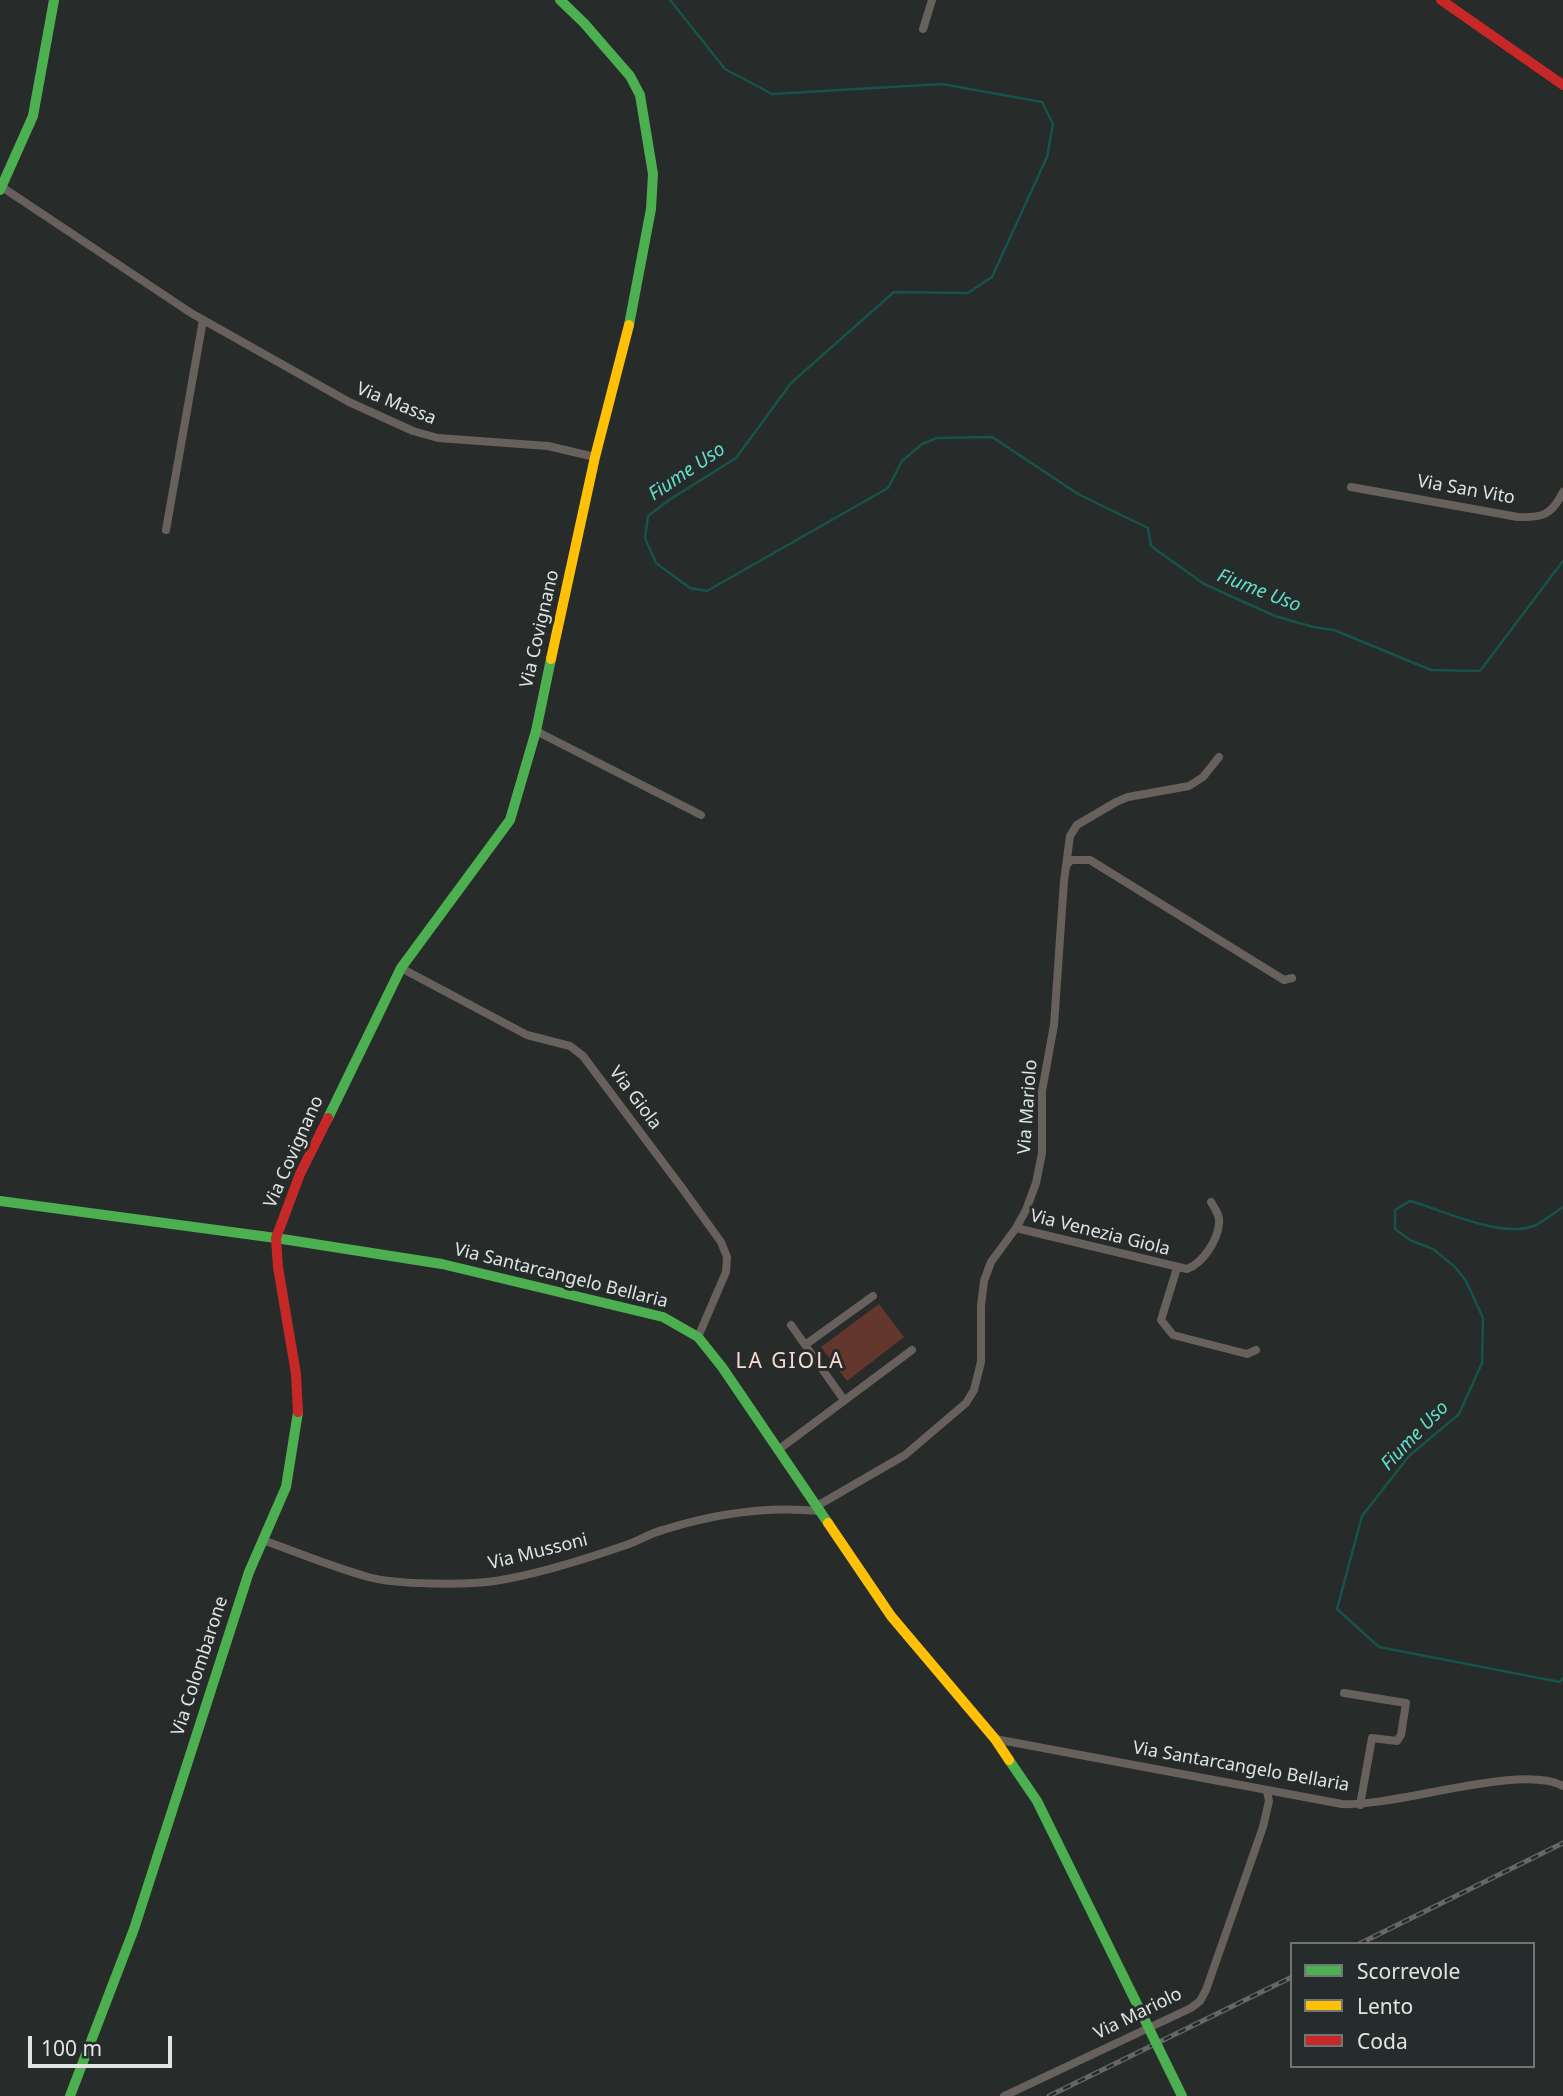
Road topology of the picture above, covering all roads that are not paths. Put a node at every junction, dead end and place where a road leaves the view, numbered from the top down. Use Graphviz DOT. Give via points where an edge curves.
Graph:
graph roads {
  1 [pos="54,0"];
  2 [pos="560,0"];
  3 [pos="932,0"];
  4 [pos="1441,0"];
  5 [pos="923,29"];
  6 [pos="1563,85"];
  7 [pos="1,189"];
  8 [pos="204,320"];
  9 [pos="595,457"];
  10 [pos="1351,487"];
  11 [pos="1563,492"];
  12 [pos="166,530"];
  13 [pos="536,732"];
  14 [pos="1219,757"];
  15 [pos="701,815"];
  16 [pos="1066,866"];
  17 [pos="401,968"];
  18 [pos="1292,978"];
  19 [pos="0,1200"];
  20 [pos="1211,1202"];
  21 [pos="1016,1228"];
  22 [pos="276,1238"];
  23 [pos="1177,1268"];
  24 [pos="873,1296"];
  25 [pos="791,1325"];
  26 [pos="698,1337"];
  27 [pos="805,1345"];
  28 [pos="912,1350"];
  29 [pos="1256,1350"];
  30 [pos="844,1400"];
  31 [pos="778,1450"];
  32 [pos="819,1509"];
  33 [pos="263,1540"];
  34 [pos="1344,1693"];
  35 [pos="995,1739"];
  36 [pos="1563,1786"];
  37 [pos="1267,1791"];
  38 [pos="1360,1805"];
  39 [pos="70,2096"];
  40 [pos="1004,2096"];
  41 [pos="1182,2096"];
  1 -- 7 [label="street" via="33,116"];
  2 -- 9 [label="street, Via Covignano" via="629,76 640,95 653,174 633,310"];
  3 -- 5 [label="street"];
  4 -- 6 [label="street"];
  7 -- 8 [label="street, Via Massa"];
  8 -- 9 [label="street, Via Massa" via="349,402 413,431 438,438 565,448"];
  8 -- 12 [label="street"];
  9 -- 13 [label="street, Via Covignano"];
  10 -- 11 [label="street, Via San Vito" via="1537,518 1557,506"];
  13 -- 15 [label="street"];
  13 -- 17 [label="street, Via Covignano" via="510,820"];
  14 -- 16 [label="street, Via Mariolo" via="1189,786 1128,797 1077,825 1066,850"];
  16 -- 18 [label="street" via="1071,860 1090,860 1284,979"];
  16 -- 21 [label="street, Via Mariolo" via="1054,1025 1042,1091 1042,1153"];
  17 -- 22 [label="street, Via Covignano" via="300,1174"];
  17 -- 26 [label="street, Via Giola" via="527,1035 570,1046 583,1056 727,1256 726,1272"];
  19 -- 22 [label="street, Via Santarcangelo Bellaria"];
  20 -- 23 [label="street, Via Venezia Giola" via="1219,1224 1207,1252 1196,1266"];
  21 -- 23 [label="street, Via Venezia Giola"];
  21 -- 32 [label="street, Via Mariolo" via="991,1262 984,1282 979,1376 966,1403 905,1455"];
  22 -- 26 [label="street, Via Santarcangelo Bellaria" via="442,1264 663,1317"];
  22 -- 33 [label="street, Via Colombarone" via="298,1411 286,1487"];
  23 -- 29 [label="street, Via Venezia Giola" via="1161,1320 1164,1326 1173,1335 1247,1354"];
  24 -- 27 [label="street"];
  25 -- 27 [label="street"];
  26 -- 31 [label="street, Via Santarcangelo Bellaria"];
  27 -- 30 [label="street"];
  28 -- 30 [label="street"];
  30 -- 31 [label="street"];
  31 -- 32 [label="street, Via Santarcangelo Bellaria"];
  32 -- 33 [label="street, Via Mussoni" via="705,1518 590,1557 491,1581 383,1581"];
  32 -- 35 [label="street, Via Santarcangelo Bellaria" via="891,1616"];
  33 -- 39 [label="street, Via Colombarone" via="134,1929"];
  34 -- 38 [label="street" via="1406,1703 1397,1741 1373,1738"];
  35 -- 37 [label="street, Via Santarcangelo Bellaria"];
  35 -- 41 [label="street, Via Santarcangelo Bellaria, bridge" via="1037,1801"];
  36 -- 38 [label="street, Via Santarcangelo Bellaria" via="1509,1780"];
  37 -- 38 [label="street, Via Santarcangelo Bellaria"];
  37 -- 40 [label="street, Via Mariolo" via="1264,1827 1200,2001"];
}
